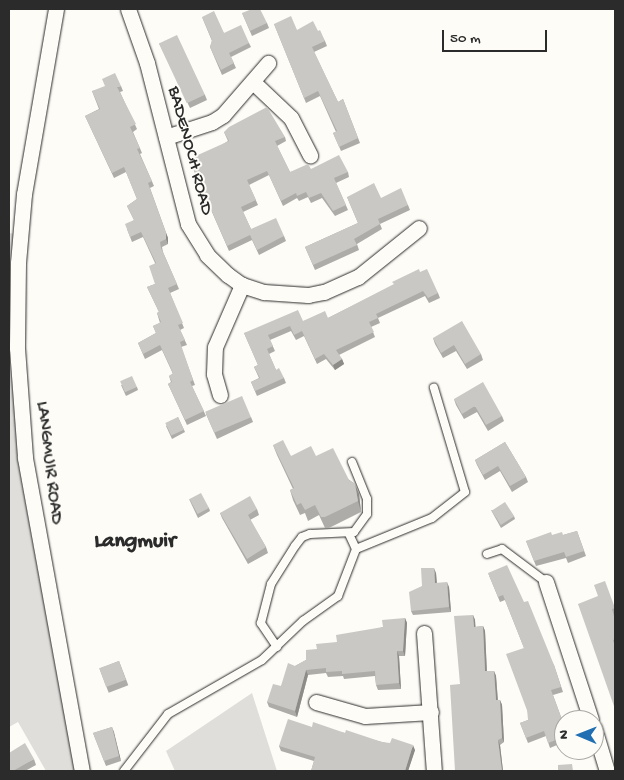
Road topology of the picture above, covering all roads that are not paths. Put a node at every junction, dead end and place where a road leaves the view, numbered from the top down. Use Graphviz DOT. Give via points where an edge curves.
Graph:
graph roads {
  1 [pos="56,9"];
  2 [pos="128,9"];
  3 [pos="268,63"];
  4 [pos="253,82"];
  5 [pos="166,137"];
  6 [pos="310,155"];
  7 [pos="419,228"];
  8 [pos="14,234"];
  9 [pos="242,285"];
  10 [pos="434,388"];
  11 [pos="220,395"];
  12 [pos="352,462"];
  13 [pos="350,534"];
  14 [pos="356,549"];
  15 [pos="488,554"];
  16 [pos="546,582"];
  17 [pos="424,633"];
  18 [pos="277,647"];
  19 [pos="316,702"];
  20 [pos="589,710"];
  21 [pos="431,712"];
  22 [pos="82,771"];
  23 [pos="124,771"];
  24 [pos="434,771"];
  1 -- 8 [label="street, LANGMUIR ROAD"];
  2 -- 5 [label="street, BADENOCH ROAD" via="147,63"];
  3 -- 4 [label="street"];
  4 -- 5 [label="street" via="234,105 212,122"];
  4 -- 6 [label="street" via="291,118"];
  5 -- 9 [label="street, BADENOCH ROAD" via="188,224 207,255"];
  7 -- 9 [label="street, BADENOCH ROAD" via="358,277 324,292 285,295"];
  8 -- 22 [label="street, LANGMUIR ROAD" via="17,348 25,458"];
  9 -- 11 [label="street" via="215,347 214,374"];
  10 -- 14 [label="lane" via="465,492 432,518"];
  12 -- 13 [label="lane" via="367,499 367,514 359,529"];
  13 -- 14 [label="lane"];
  13 -- 18 [label="lane" via="310,534 302,536 295,546 271,584 261,623"];
  14 -- 18 [label="lane" via="338,596 303,621"];
  15 -- 16 [label="lane" via="502,549"];
  16 -- 20 [label="street"];
  17 -- 21 [label="street"];
  18 -- 23 [label="lane" via="262,660 168,714"];
  19 -- 21 [label="street" via="365,716"];
  21 -- 24 [label="street"];
}
